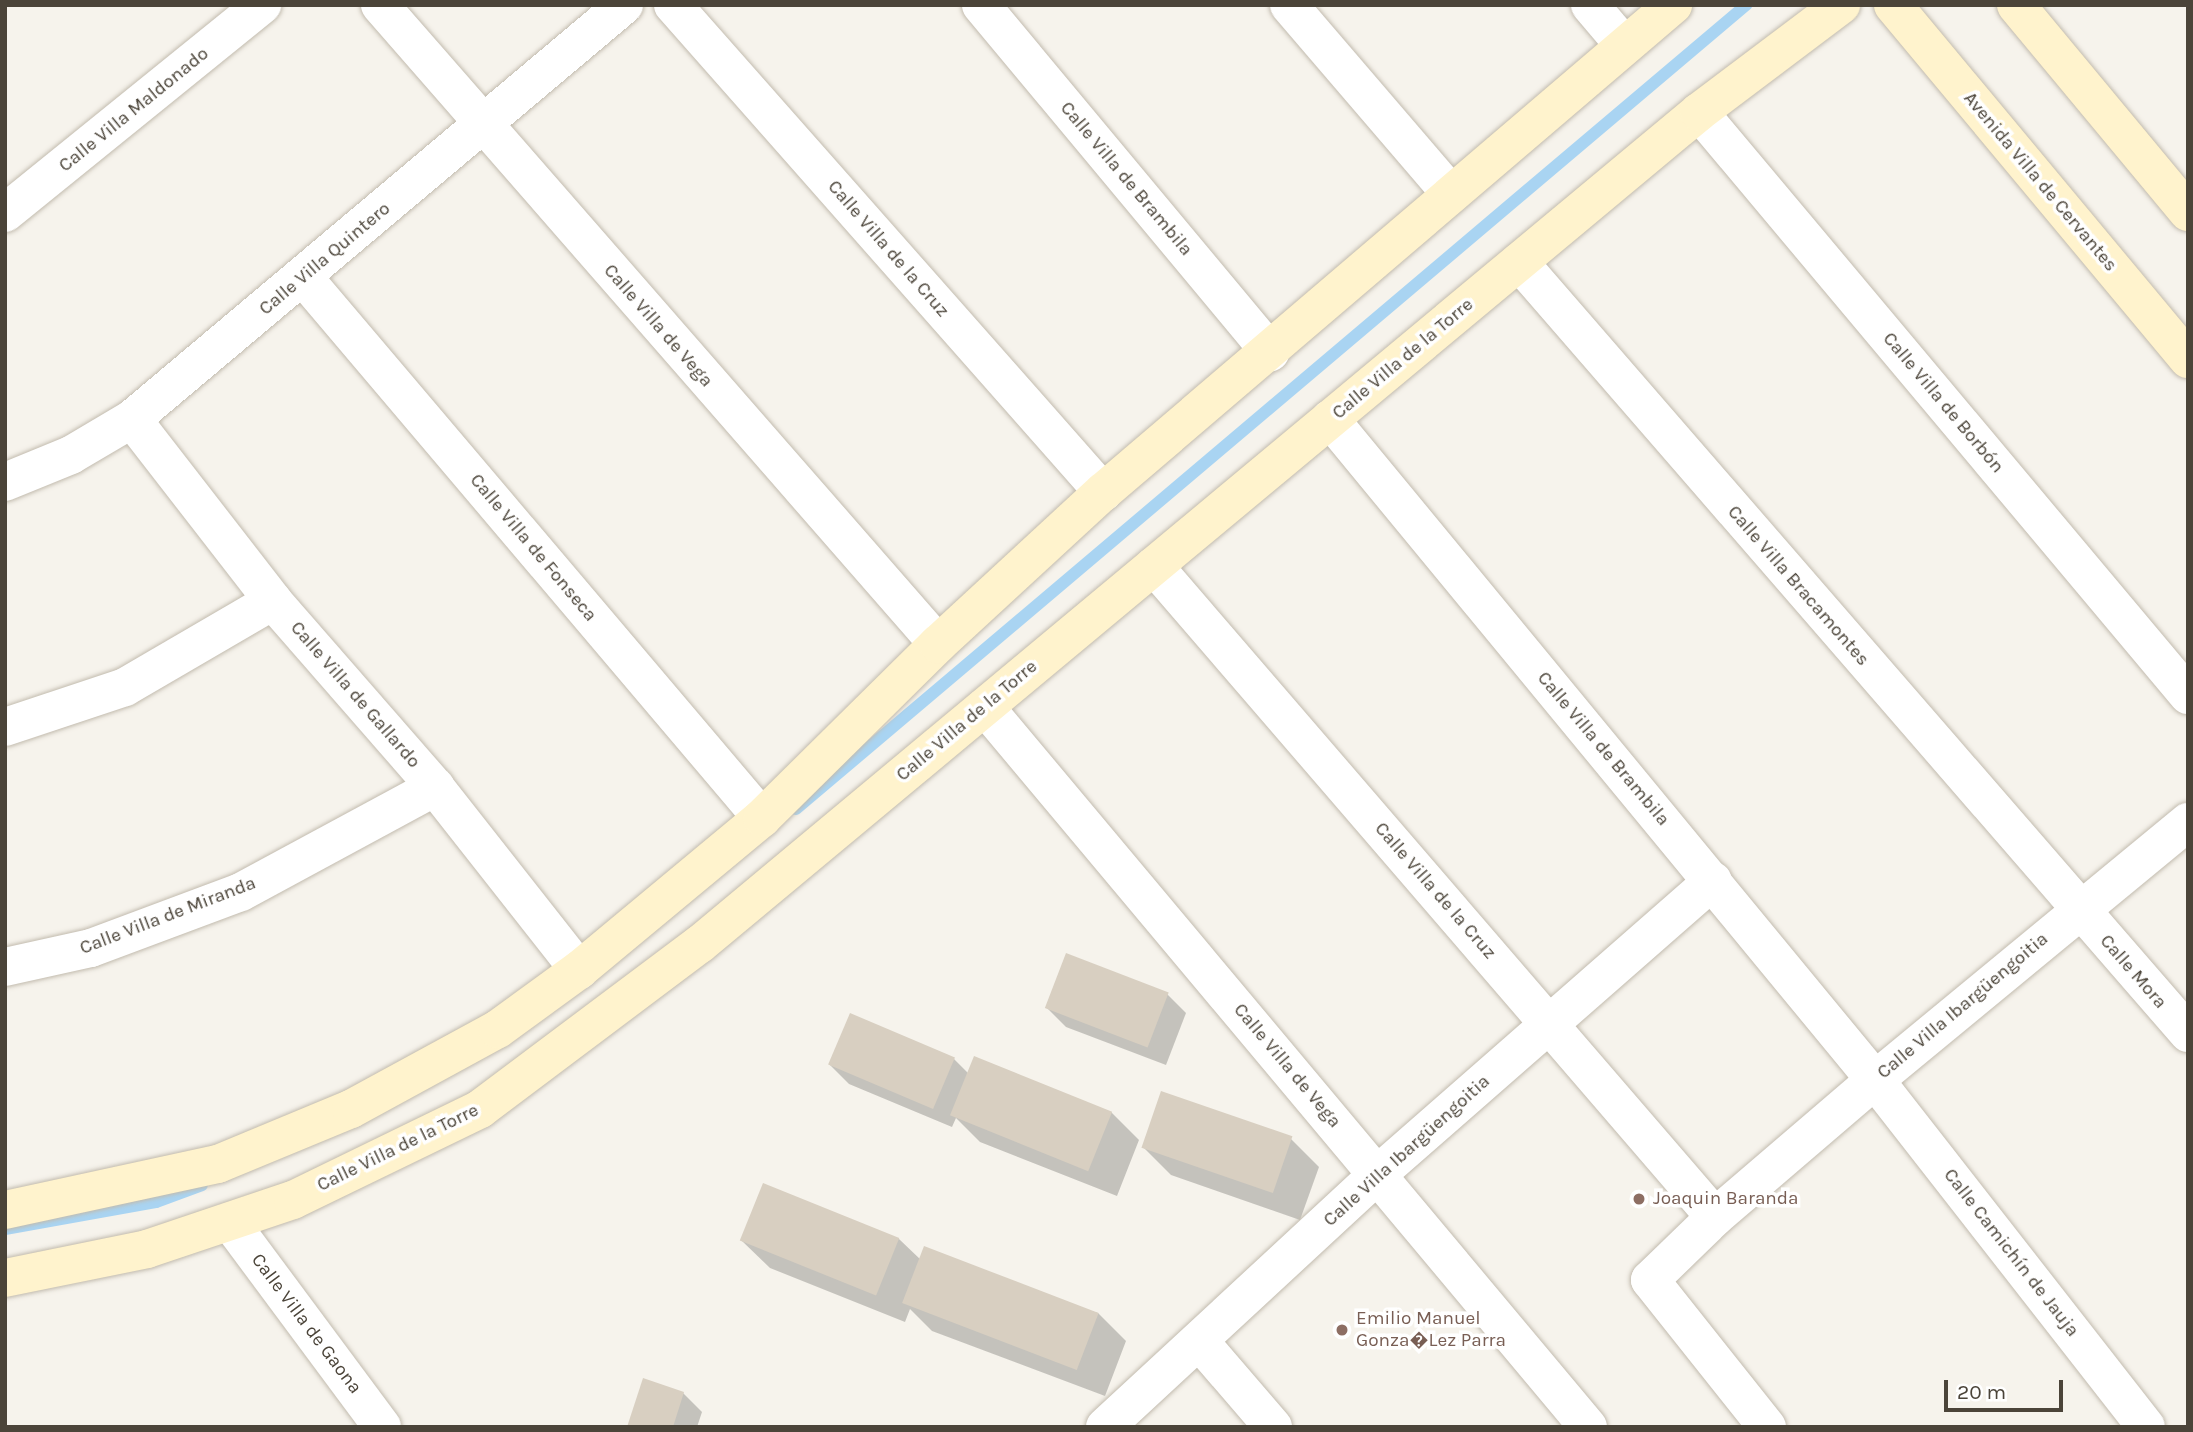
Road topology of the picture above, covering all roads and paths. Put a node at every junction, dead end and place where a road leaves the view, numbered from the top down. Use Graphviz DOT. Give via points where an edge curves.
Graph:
graph roads {
  1 [pos="262,5"];
  2 [pos="380,5"];
  3 [pos="624,5"];
  4 [pos="673,5"];
  5 [pos="981,5"];
  6 [pos="1289,5"];
  7 [pos="1590,5"];
  8 [pos="1673,5"];
  9 [pos="1841,5"];
  10 [pos="1893,5"];
  11 [pos="2016,5"];
  12 [pos="1624,45"];
  13 [pos="1699,112"];
  14 [pos="482,127"];
  15 [pos="1451,194"];
  16 [pos="2188,212"];
  17 [pos="5,213"];
  18 [pos="1519,262"];
  19 [pos="304,278"];
  20 [pos="1270,352"];
  21 [pos="2188,359"];
  22 [pos="132,419"];
  23 [pos="1330,419"];
  24 [pos="5,482"];
  25 [pos="1103,492"];
  26 [pos="1154,566"];
  27 [pos="273,601"];
  28 [pos="938,644"];
  29 [pos="2188,695"];
  30 [pos="985,707"];
  31 [pos="5,727"];
  32 [pos="435,787"];
  33 [pos="762,818"];
  34 [pos="2188,822"];
  35 [pos="1713,881"];
  36 [pos="2078,910"];
  37 [pos="5,967"];
  38 [pos="579,970"];
  39 [pos="1549,1024"];
  40 [pos="2188,1033"];
  41 [pos="1875,1080"];
  42 [pos="1378,1174"];
  43 [pos="5,1210"];
  44 [pos="1715,1217"];
  45 [pos="230,1222"];
  46 [pos="5,1278"];
  47 [pos="1200,1342"];
  48 [pos="383,1427"];
  49 [pos="1105,1427"];
  50 [pos="1273,1427"];
  51 [pos="1588,1427"];
  52 [pos="1767,1427"];
  53 [pos="2146,1427"];
  1 -- 17 [label="street, Calle Villa Maldonado"];
  2 -- 14 [label="street, Calle Villa de Vega"];
  3 -- 14 [label="street, Calle Villa Quintero"];
  4 -- 25 [label="street, Calle Villa de la Cruz"];
  5 -- 20 [label="street, Calle Villa de Brambila"];
  6 -- 15 [label="street"];
  7 -- 12 [label="street"];
  8 -- 12 [label="street"];
  9 -- 13 [label="street, Calle Villa de la Torre"];
  10 -- 21 [label="street, Avenida Villa de Cervantes"];
  11 -- 16 [label="street"];
  12 -- 15 [label="street"];
  13 -- 18 [label="street, Calle Villa de la Torre"];
  13 -- 29 [label="street, Calle Villa de Borbón"];
  14 -- 19 [label="street, Calle Villa Quintero"];
  14 -- 28 [label="street, Calle Villa de Vega"];
  15 -- 20 [label="street"];
  18 -- 23 [label="street, Calle Villa de la Torre"];
  18 -- 36 [label="street, Calle Villa Bracamontes"];
  19 -- 22 [label="street, Calle Villa Quintero"];
  19 -- 33 [label="street, Calle Villa de Fonseca"];
  20 -- 25 [label="street"];
  22 -- 24 [label="street, Calle Villa Quintero" via="71,455"];
  22 -- 27 [label="street, Calle Villa de Gallardo"];
  23 -- 26 [label="street, Calle Villa de la Torre"];
  23 -- 35 [label="street, Calle Villa de Brambila"];
  25 -- 28 [label="street"];
  26 -- 30 [label="street, Calle Villa de la Torre"];
  26 -- 39 [label="street, Calle Villa de la Cruz"];
  27 -- 31 [label="street" via="125,687"];
  27 -- 32 [label="street, Calle Villa de Gallardo"];
  28 -- 33 [label="street"];
  30 -- 42 [label="street, Calle Villa de Vega"];
  30 -- 45 [label="street, Calle Villa de la Torre" via="700,944 480,1109 293,1200"];
  32 -- 37 [label="street, Calle Villa de Miranda" via="241,892 91,948"];
  32 -- 38 [label="street, Calle Villa de Gallardo"];
  33 -- 38 [label="street"];
  34 -- 36 [label="street, Calle Villa Ibargüengoitia"];
  35 -- 39 [label="street, Calle Villa Ibargüengoitia"];
  35 -- 41 [label="street, Calle Villa de Brambila"];
  36 -- 40 [label="street, Calle Mora"];
  36 -- 41 [label="street, Calle Villa Ibargüengoitia"];
  38 -- 43 [label="street" via="498,1029 352,1109 218,1164"];
  39 -- 42 [label="street, Calle Villa Ibargüengoitia"];
  39 -- 44 [label="street, Calle Villa de la Cruz"];
  41 -- 44 [label="street, Calle Villa Ibargüengoitia"];
  41 -- 53 [label="street, Calle Camichín de Jauja"];
  42 -- 47 [label="street, Calle Villa Ibargüengoitia"];
  42 -- 51 [label="street, Calle Villa de Vega"];
  44 -- 52 [label="street, Calle Villa Ibargüengoitia" via="1650,1280"];
  45 -- 46 [label="street, Calle Villa de la Torre" via="147,1250"];
  45 -- 48 [label="street, Calle Villa de Gaona"];
  47 -- 49 [label="street, Calle Villa Ibargüengoitia"];
  47 -- 50 [label="street"];
}
